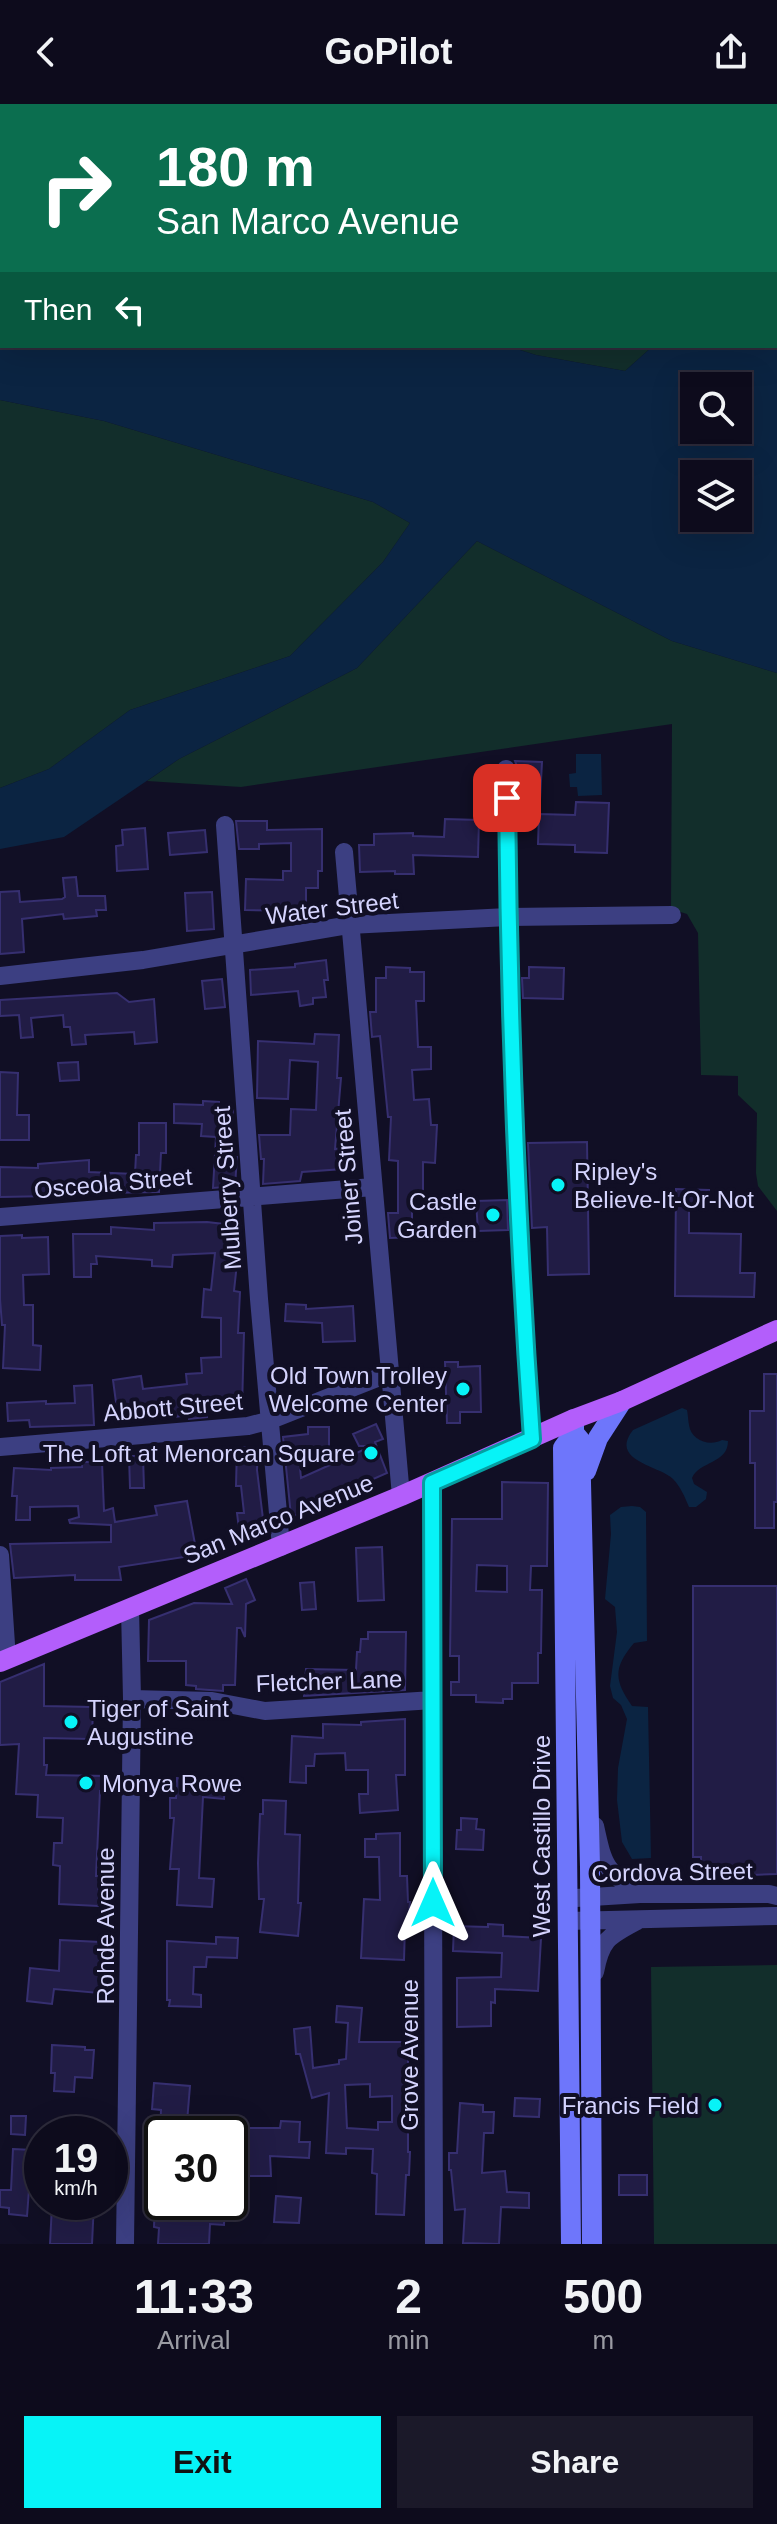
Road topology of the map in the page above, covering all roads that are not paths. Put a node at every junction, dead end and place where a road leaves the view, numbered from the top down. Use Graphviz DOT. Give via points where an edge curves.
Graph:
graph roads {
  1 [pos="506,769"];
  2 [pos="225,825"];
  3 [pos="344,852"];
  4 [pos="672,915"];
  5 [pos="508,917"];
  6 [pos="349,925"];
  7 [pos="232,945"];
  8 [pos="0,976"];
  9 [pos="373,1187"];
  10 [pos="252,1195"];
  11 [pos="0,1217"];
  12 [pos="777,1330"];
  13 [pos="390,1373"];
  14 [pos="622,1401"];
  15 [pos="271,1420"];
  16 [pos="574,1426"];
  17 [pos="532,1439"];
  18 [pos="0,1447"];
  19 [pos="432,1483"];
  20 [pos="580,1490"];
  21 [pos="401,1496"];
  22 [pos="281,1547"];
  23 [pos="0,1555"];
  24 [pos="130,1608"];
  25 [pos="3,1660"];
  26 [pos="132,1699"];
  27 [pos="433,1700"];
  28 [pos="588,1791"];
  29 [pos="640,1894"];
  30 [pos="777,1896"];
  31 [pos="590,1898"];
  32 [pos="567,1899"];
  33 [pos="777,1916"];
  34 [pos="643,1918"];
  35 [pos="589,1920"];
  36 [pos="567,1921"];
  37 [pos="589,2006"];
  38 [pos="125,2244"];
  39 [pos="434,2244"];
  40 [pos="571,2244"];
  41 [pos="592,2244"];
  1 -- 5 [label="street"];
  2 -- 7 [label="street, Mulberry Street"];
  3 -- 6 [label="street, Joiner Street"];
  4 -- 5 [label="street, Water Street"];
  5 -- 6 [label="street, Water Street"];
  5 -- 17 [label="street"];
  6 -- 7 [label="street, Water Street"];
  6 -- 9 [label="street, Joiner Street"];
  7 -- 8 [label="street, Water Street"];
  7 -- 10 [label="street, Mulberry Street"];
  9 -- 10 [label="street, Osceola Street"];
  9 -- 13 [label="street, Joiner Street"];
  10 -- 11 [label="street, Osceola Street"];
  10 -- 15 [label="street, Mulberry Street"];
  12 -- 14 [label="main road, San Marco Avenue"];
  13 -- 15 [label="street, Abbott Street"];
  13 -- 21 [label="street, Joiner Street"];
  14 -- 16 [label="main road, San Marco Avenue"];
  14 -- 20 [label="main road" via="596,1442"];
  15 -- 18 [label="street, Abbott Street"];
  15 -- 22 [label="street, Mulberry Street"];
  16 -- 17 [label="main road, San Marco Avenue"];
  16 -- 20 [label="main road, West Castillo Drive" via="580,1440"];
  16 -- 32 [label="main road, West Castillo Drive" via="563,1448"];
  17 -- 19 [label="main road, San Marco Avenue"];
  19 -- 21 [label="main road, San Marco Avenue"];
  19 -- 27 [label="street, Grove Avenue"];
  20 -- 28 [label="main road, West Castillo Drive"];
  21 -- 22 [label="main road, San Marco Avenue"];
  22 -- 24 [label="main road, San Marco Avenue"];
  23 -- 25 [label="street"];
  24 -- 25 [label="main road, San Marco Avenue"];
  24 -- 26 [label="street, Rohde Avenue"];
  26 -- 27 [label="street, Fletcher Lane" via="212,1701 265,1711"];
  26 -- 38 [label="street, Rohde Avenue"];
  27 -- 39 [label="street, Grove Avenue"];
  28 -- 29 [label="street" via="602,1858"];
  28 -- 31 [label="main road, West Castillo Drive"];
  29 -- 30 [label="street, Cordova Street"];
  29 -- 31 [label="street, Cordova Street"];
  31 -- 32 [label="street, Cordova Street"];
  31 -- 35 [label="main road, West Castillo Drive"];
  32 -- 36 [label="main road, West Castillo Drive"];
  33 -- 34 [label="street, Cordova Street"];
  34 -- 35 [label="street, Cordova Street"];
  34 -- 37 [label="street" via="608,1938 599,1952"];
  35 -- 36 [label="street, Cordova Street"];
  35 -- 37 [label="main road, West Castillo Drive"];
  36 -- 40 [label="main road, West Castillo Drive"];
  37 -- 41 [label="main road, West Castillo Drive"];
}
